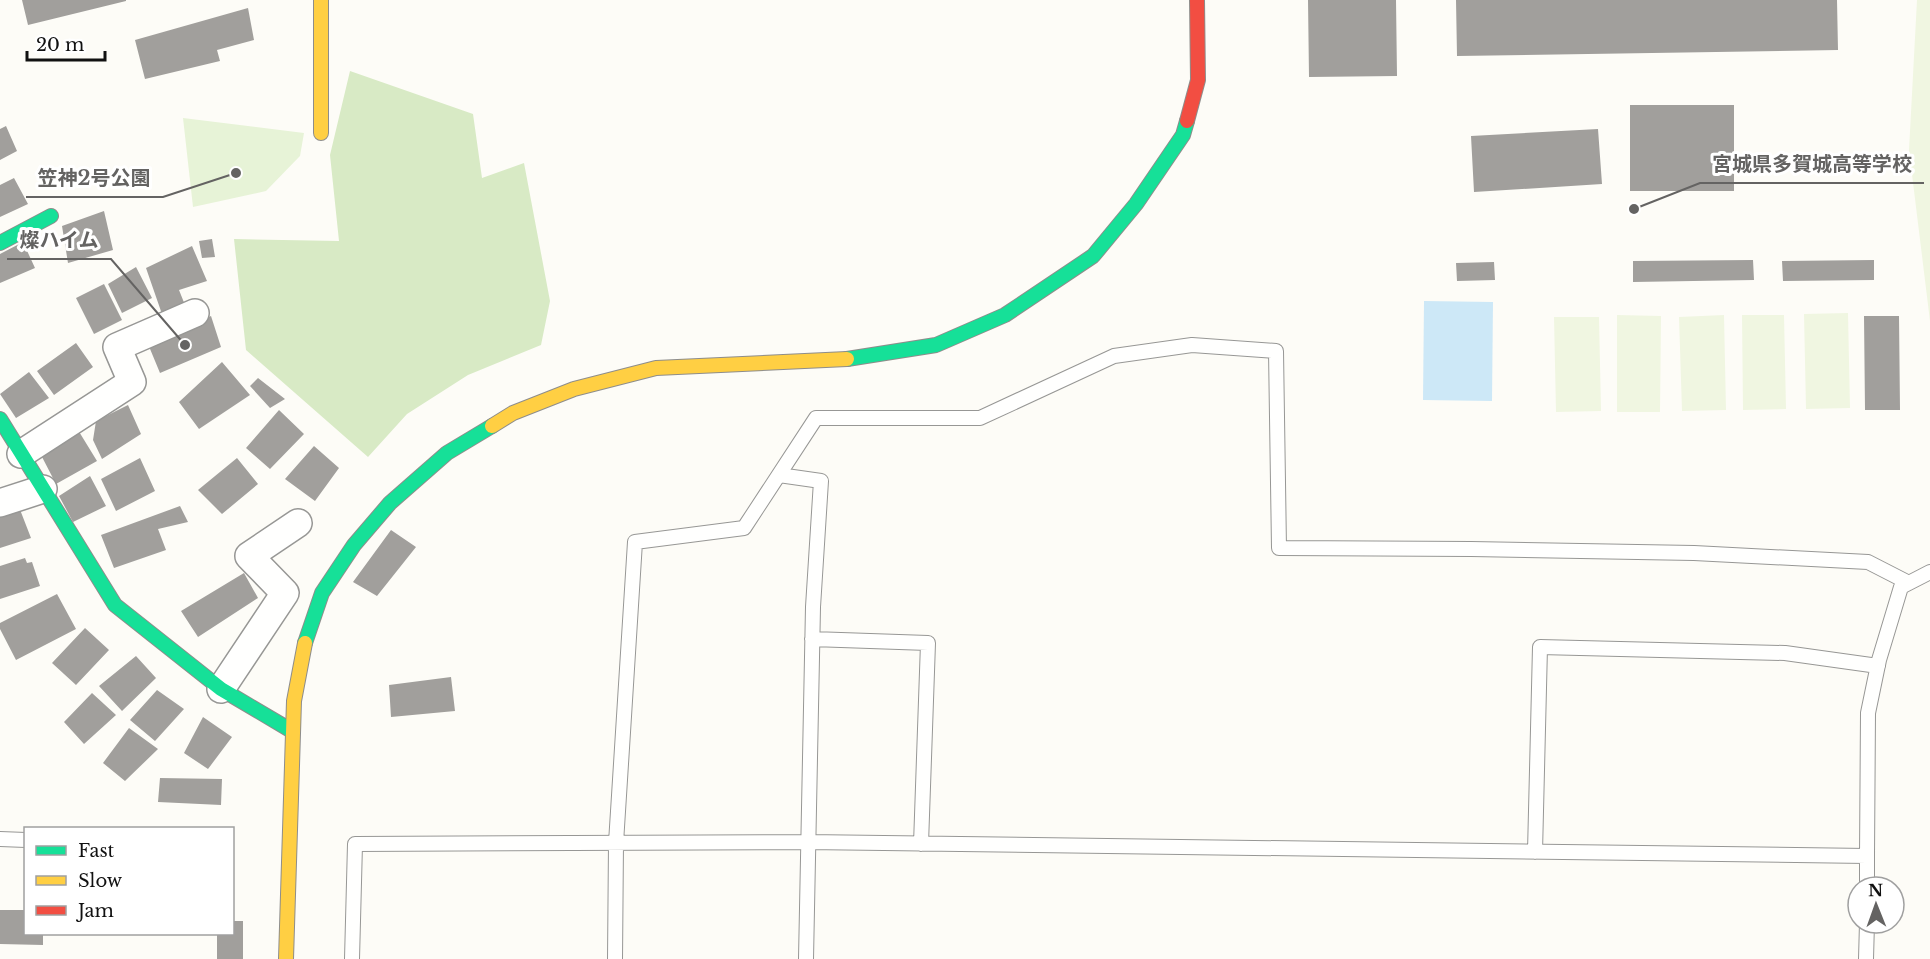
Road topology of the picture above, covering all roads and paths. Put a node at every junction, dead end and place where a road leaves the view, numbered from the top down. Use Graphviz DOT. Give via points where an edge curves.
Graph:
graph roads {
  1 [pos="321,0"];
  2 [pos="1197,0"];
  3 [pos="321,133"];
  4 [pos="51,216"];
  5 [pos="0,243"];
  6 [pos="195,313"];
  7 [pos="0,419"];
  8 [pos="21,454"];
  9 [pos="779,475"];
  10 [pos="43,489"];
  11 [pos="0,503"];
  12 [pos="298,523"];
  13 [pos="1930,572"];
  14 [pos="1909,583"];
  15 [pos="812,639"];
  16 [pos="1878,666"];
  17 [pos="221,688"];
  18 [pos="292,731"];
  19 [pos="0,839"];
  20 [pos="24,840"];
  21 [pos="807,842"];
  22 [pos="616,843"];
  23 [pos="921,844"];
  24 [pos="1535,852"];
  25 [pos="1867,856"];
  26 [pos="1867,875"];
  27 [pos="1867,935"];
  28 [pos="286,959"];
  29 [pos="352,959"];
  30 [pos="615,959"];
  31 [pos="806,959"];
  32 [pos="1866,959"];
  1 -- 3 [label="street"];
  2 -- 18 [label="street" via="1198,80 1183,135 1136,204 1094,256 1005,315 936,345 848,359 656,368 574,389 513,413 447,453 390,503 354,545 322,592 311,625 294,701"];
  4 -- 5 [label="street"];
  6 -- 8 [label="street" via="117,347 132,382"];
  7 -- 8 [label="street"];
  8 -- 10 [label="street"];
  9 -- 14 [label="lane" via="816,418 980,418 1114,356 1192,345 1276,351 1279,548 1694,553 1868,562"];
  9 -- 15 [label="lane" via="821,481"];
  9 -- 22 [label="lane" via="744,528 635,542"];
  10 -- 11 [label="street"];
  10 -- 17 [label="street" via="115,605"];
  12 -- 17 [label="street" via="249,556 285,593"];
  13 -- 14 [label="lane"];
  14 -- 16 [label="lane" via="1901,587"];
  15 -- 21 [label="lane"];
  15 -- 23 [label="lane" via="928,643"];
  16 -- 24 [label="lane" via="1785,652 1540,647"];
  16 -- 25 [label="lane" via="1868,713"];
  17 -- 18 [label="street"];
  18 -- 28 [label="street"];
  19 -- 20 [label="lane"];
  21 -- 22 [label="lane"];
  21 -- 23 [label="lane"];
  21 -- 31 [label="lane"];
  22 -- 29 [label="lane" via="355,844"];
  22 -- 30 [label="lane"];
  23 -- 24 [label="lane"];
  24 -- 25 [label="lane"];
  25 -- 26 [label="lane"];
  27 -- 32 [label="lane"];
}
